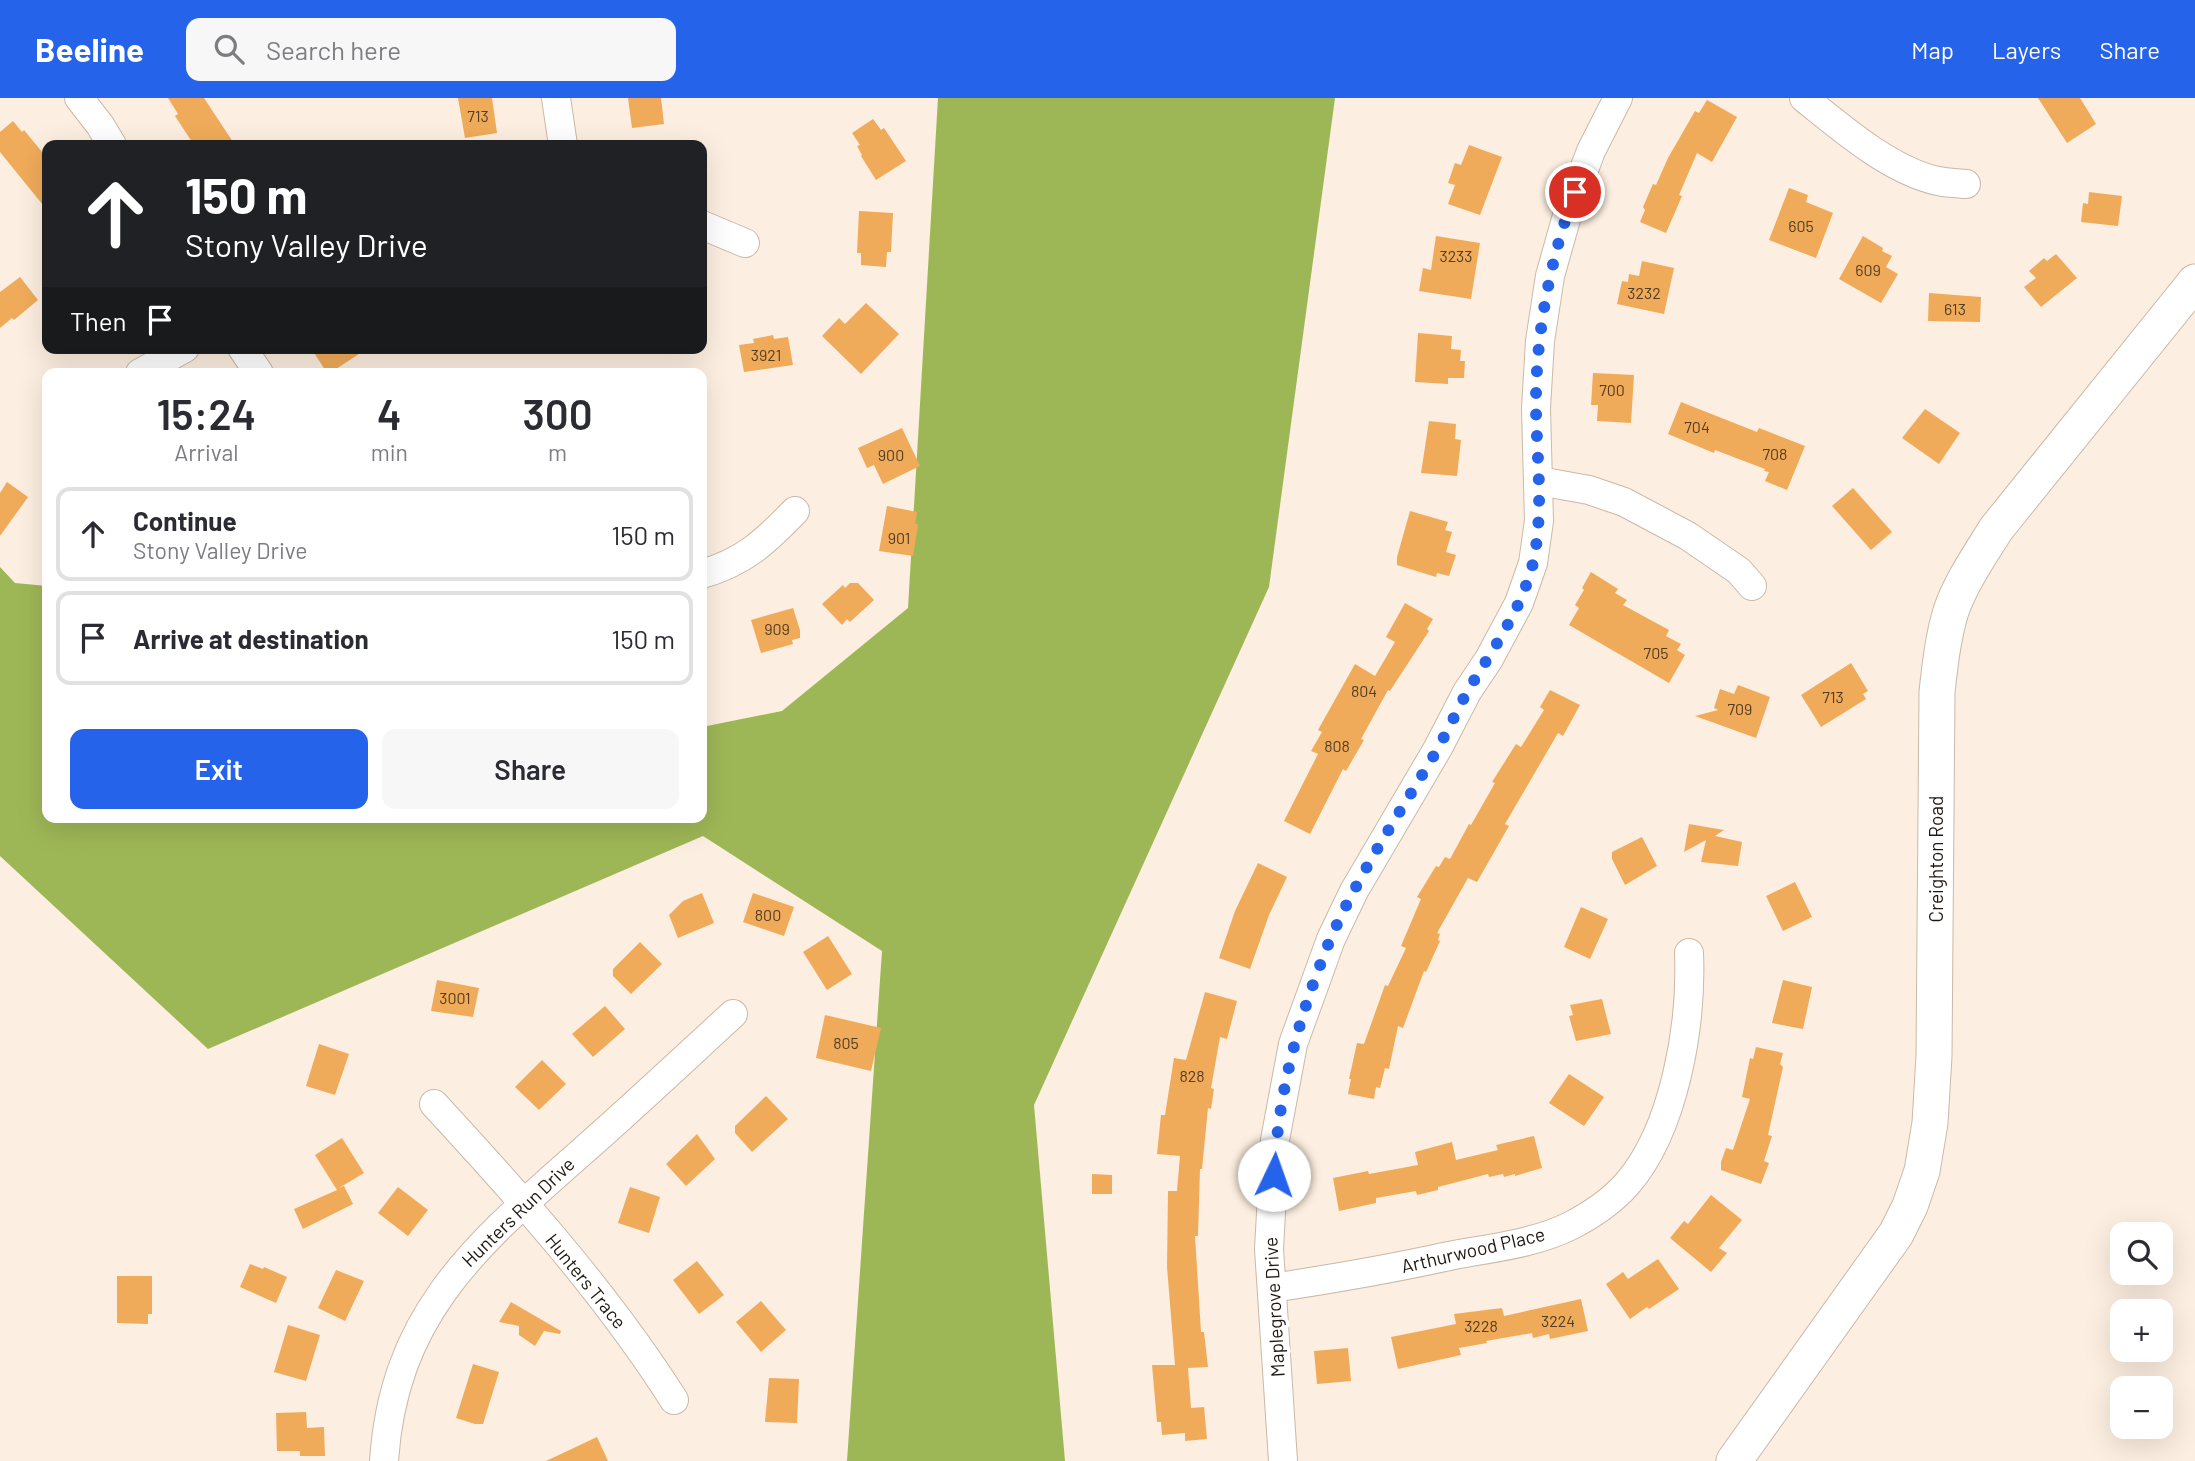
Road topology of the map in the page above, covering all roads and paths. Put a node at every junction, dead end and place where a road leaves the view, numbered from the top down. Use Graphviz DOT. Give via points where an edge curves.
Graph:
graph roads {
  1 [pos="79,98"];
  2 [pos="556,98"];
  3 [pos="1618,98"];
  4 [pos="1804,98"];
  5 [pos="109,140"];
  6 [pos="562,140"];
  7 [pos="1966,184"];
  8 [pos="707,227"];
  9 [pos="745,243"];
  10 [pos="2195,282"];
  11 [pos="174,354"];
  12 [pos="150,368"];
  13 [pos="1539,481"];
  14 [pos="795,511"];
  15 [pos="707,573"];
  16 [pos="1752,586"];
  17 [pos="1689,953"];
  18 [pos="733,1014"];
  19 [pos="434,1104"];
  20 [pos="523,1205"];
  21 [pos="1272,1287"];
  22 [pos="674,1400"];
  23 [pos="384,1461"];
  24 [pos="1283,1461"];
  25 [pos="1734,1461"];
  1 -- 5 [label="street"];
  2 -- 6 [label="street"];
  3 -- 13 [label="street, Maplegrove Drive" via="1567,212 1550,276 1536,408"];
  4 -- 7 [label="street" via="1848,134 1903,169"];
  8 -- 9 [label="street"];
  10 -- 25 [label="main road, Creighton Road" via="1996,529 1952,610 1937,692 1934,1056 1922,1171 1896,1234"];
  11 -- 12 [label="street"];
  13 -- 16 [label="street" via="1624,502 1688,536 1739,571"];
  13 -- 21 [label="street, Maplegrove Drive" via="1533,563 1519,603 1354,891 1331,939 1293,1044 1275,1140 1269,1249"];
  14 -- 15 [label="street" via="746,556"];
  17 -- 21 [label="street, Arthurwood Place" via="1686,1035 1669,1101 1654,1142 1629,1182 1608,1202 1570,1226 1522,1241 1355,1276"];
  18 -- 20 [label="street, Hunters Run Drive"];
  19 -- 20 [label="street, Hunters Trace"];
  20 -- 22 [label="street, Hunters Trace" via="644,1353"];
  20 -- 23 [label="street, Hunters Run Drive" via="459,1268 416,1335 392,1400"];
  21 -- 24 [label="street, Maplegrove Drive"];
}
